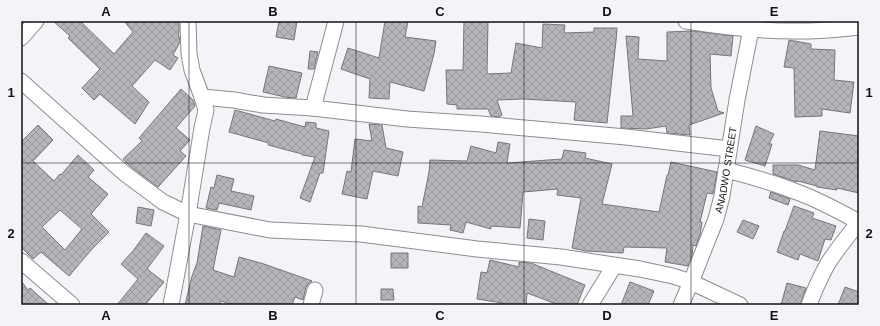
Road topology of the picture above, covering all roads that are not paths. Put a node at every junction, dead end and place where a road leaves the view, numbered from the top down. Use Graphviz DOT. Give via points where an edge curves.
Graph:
graph roads {
  1 [pos="36,21"];
  2 [pos="188,21"];
  3 [pos="336,21"];
  4 [pos="686,21"];
  5 [pos="859,27"];
  6 [pos="751,29"];
  7 [pos="21,38"];
  8 [pos="21,81"];
  9 [pos="202,97"];
  10 [pos="313,108"];
  11 [pos="729,150"];
  12 [pos="726,170"];
  13 [pos="188,214"];
  14 [pos="859,222"];
  15 [pos="21,262"];
  16 [pos="614,266"];
  17 [pos="691,282"];
  18 [pos="315,290"];
  19 [pos="72,305"];
  20 [pos="171,305"];
  21 [pos="311,305"];
  22 [pos="590,305"];
  23 [pos="681,305"];
  24 [pos="740,305"];
  25 [pos="809,305"];
  1 -- 7 [label="street"];
  2 -- 9 [label="street" via="189,54"];
  3 -- 10 [label="street"];
  4 -- 6 [label="street"];
  5 -- 6 [label="street" via="804,31"];
  6 -- 11 [label="street, ANADWO STREET"];
  8 -- 13 [label="street" via="124,173 163,202"];
  9 -- 10 [label="street"];
  9 -- 13 [label="street" via="206,110"];
  10 -- 11 [label="street" via="407,119 626,137"];
  11 -- 12 [label="street, ANADWO STREET"];
  12 -- 14 [label="street" via="798,192"];
  12 -- 17 [label="street, ANADWO STREET" via="716,219"];
  13 -- 16 [label="street" via="270,230 361,234 561,257"];
  13 -- 20 [label="street"];
  14 -- 25 [label="street" via="827,265"];
  15 -- 19 [label="street"];
  16 -- 17 [label="street" via="640,269"];
  16 -- 22 [label="street"];
  17 -- 23 [label="street, ANADWO STREET"];
  17 -- 24 [label="street"];
  18 -- 21 [label="street"];
}
